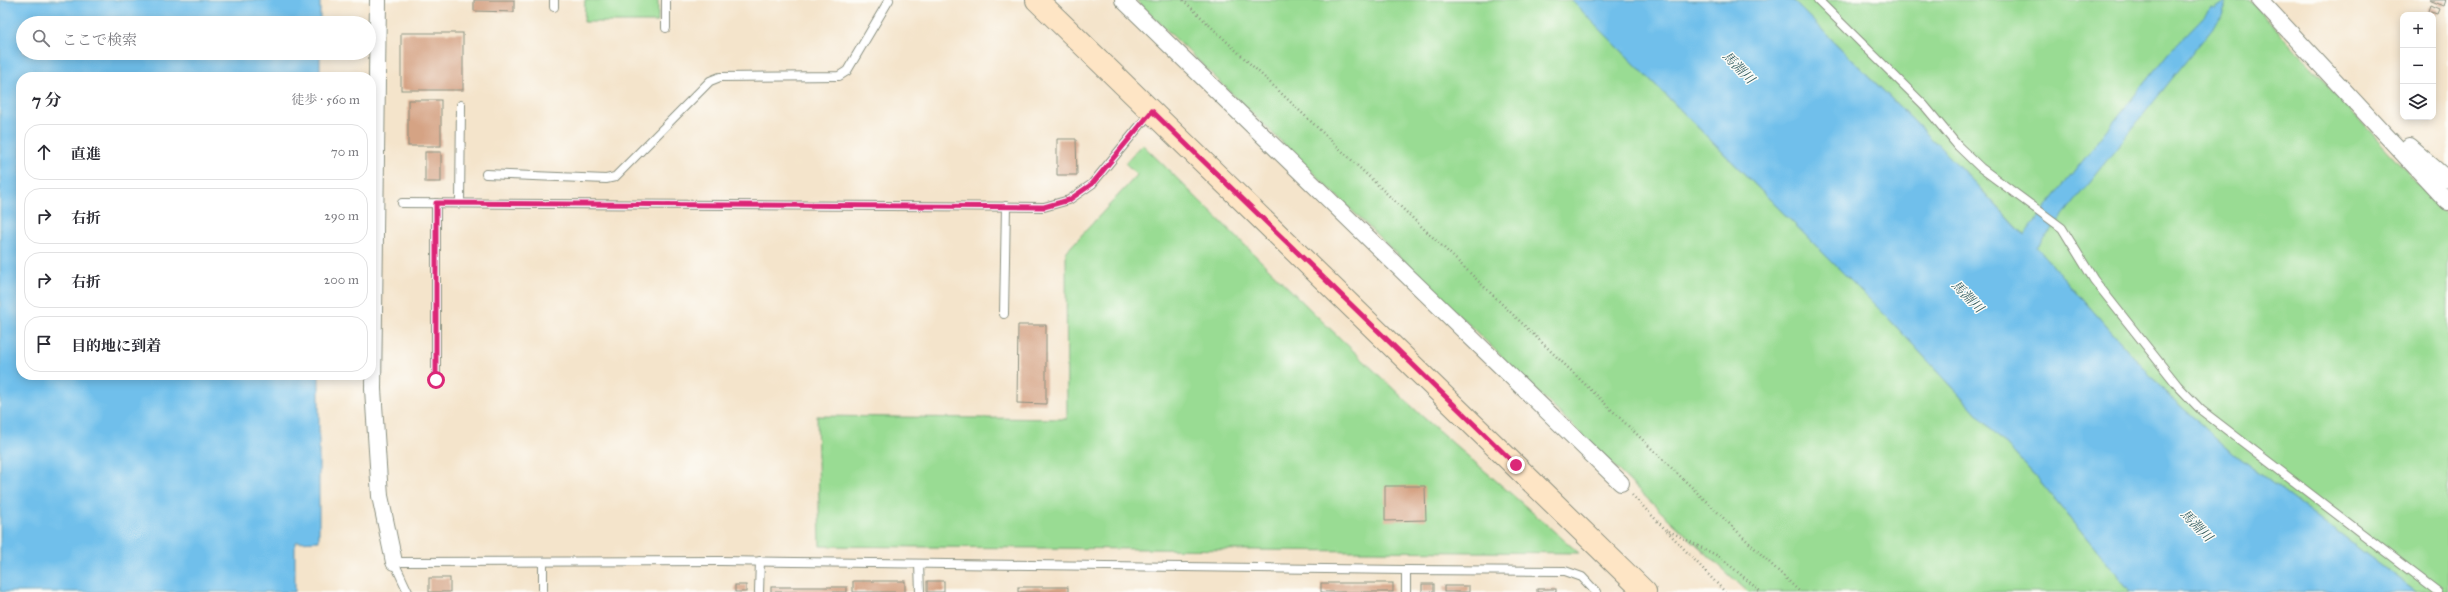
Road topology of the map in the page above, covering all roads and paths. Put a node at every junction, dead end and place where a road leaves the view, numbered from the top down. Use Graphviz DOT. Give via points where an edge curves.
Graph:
graph roads {
  1 [pos="378,0"];
  2 [pos="666,0"];
  3 [pos="889,0"];
  4 [pos="1037,0"];
  5 [pos="1124,0"];
  6 [pos="1183,0"];
  7 [pos="1818,0"];
  8 [pos="2260,0"];
  9 [pos="666,28"];
  10 [pos="461,105"];
  11 [pos="1152,111"];
  12 [pos="2378,126"];
  13 [pos="376,156"];
  14 [pos="486,174"];
  15 [pos="2448,180"];
  16 [pos="402,202"];
  17 [pos="2448,202"];
  18 [pos="436,203"];
  19 [pos="460,203"];
  20 [pos="1006,206"];
  21 [pos="1004,314"];
  22 [pos="373,380"];
  23 [pos="436,380"];
  24 [pos="1621,483"];
  25 [pos="1665,529"];
  26 [pos="394,562"];
  27 [pos="543,562"];
  28 [pos="760,562"];
  29 [pos="919,564"];
  30 [pos="1406,570"];
  31 [pos="545,591"];
  32 [pos="408,592"];
  33 [pos="759,592"];
  34 [pos="920,592"];
  35 [pos="1406,592"];
  36 [pos="1596,592"];
  37 [pos="1645,592"];
  38 [pos="1725,592"];
  39 [pos="1761,592"];
  40 [pos="1800,592"];
  41 [pos="2438,592"];
  1 -- 13 [label="street"];
  2 -- 9 [label="lane"];
  3 -- 14 [label="lane" via="847,71 839,76 720,77 710,81 615,177"];
  4 -- 11 [label="street"];
  5 -- 24 [label="street"];
  6 -- 40 [label="path"];
  7 -- 41 [label="lane" via="1924,105 1958,146 1981,168 2062,228 2094,280 2178,386 2201,410"];
  8 -- 12 [label="street"];
  10 -- 19 [label="lane"];
  11 -- 20 [label="lane" via="1092,184 1069,200 1044,207"];
  11 -- 37 [label="street"];
  12 -- 15 [label="street" via="2395,134"];
  12 -- 17 [label="street"];
  16 -- 18 [label="lane"];
  18 -- 19 [label="lane"];
  18 -- 23 [label="lane"];
  19 -- 20 [label="lane"];
  20 -- 21 [label="lane"];
  22 -- 26 [label="street" via="380,496"];
  24 -- 25 [label="path"];
  25 -- 38 [label="path"];
  25 -- 39 [label="path" via="1720,557"];
  26 -- 27 [label="lane"];
  26 -- 32 [label="lane"];
  27 -- 28 [label="lane"];
  27 -- 31 [label="lane"];
  28 -- 29 [label="lane"];
  28 -- 33 [label="lane"];
  29 -- 30 [label="lane"];
  29 -- 34 [label="lane"];
  30 -- 35 [label="lane"];
  30 -- 36 [label="lane" via="1565,571 1582,577"];
}
